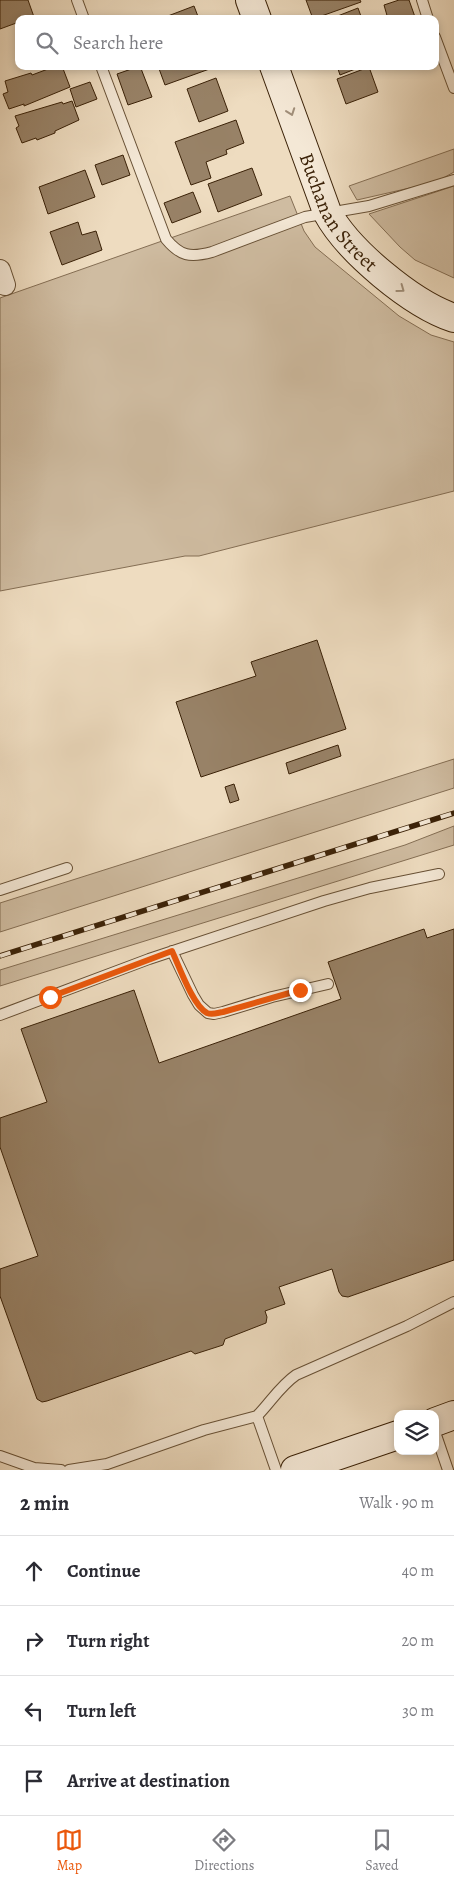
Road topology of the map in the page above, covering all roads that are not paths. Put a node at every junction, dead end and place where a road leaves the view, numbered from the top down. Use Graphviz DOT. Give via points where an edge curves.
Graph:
graph roads {
  1 [pos="77,0"];
  2 [pos="250,0"];
  3 [pos="422,0"];
  4 [pos="83,15"];
  5 [pos="256,15"];
  6 [pos="427,15"];
  7 [pos="439,48"];
  8 [pos="102,70"];
  9 [pos="275,70"];
  10 [pos="454,88"];
  11 [pos="454,180"];
  12 [pos="327,212"];
  13 [pos="454,318"];
  14 [pos="67,868"];
  15 [pos="439,874"];
  16 [pos="0,890"];
  17 [pos="172,951"];
  18 [pos="328,984"];
  19 [pos="0,1015"];
  20 [pos="454,1302"];
  21 [pos="454,1415"];
  22 [pos="257,1416"];
  23 [pos="439,1421"];
  24 [pos="394,1436"];
  25 [pos="439,1444"];
  26 [pos="0,1456"];
  27 [pos="309,1468"];
  28 [pos="61,1470"];
  29 [pos="69,1470"];
  30 [pos="276,1470"];
  31 [pos="448,1470"];
  1 -- 4 [label="lane"];
  2 -- 5 [label="street"];
  3 -- 6 [label="lane"];
  7 -- 10 [label="lane"];
  8 -- 12 [label="lane" via="155,214 166,239 175,250 198,256 280,225"];
  9 -- 12 [label="street, Buchanan Street, one-way"];
  11 -- 12 [label="lane" via="370,206"];
  12 -- 13 [label="street, Buchanan Street, one-way" via="340,232 376,269 422,303"];
  14 -- 16 [label="lane"];
  15 -- 17 [label="lane" via="353,892"];
  17 -- 18 [label="lane" via="193,995 208,1013 223,1012"];
  17 -- 19 [label="lane"];
  20 -- 22 [label="lane" via="296,1375 285,1382"];
  21 -- 23 [label="street"];
  22 -- 29 [label="lane" via="204,1430 107,1464"];
  22 -- 30 [label="lane"];
  24 -- 27 [label="street"];
  25 -- 31 [label="lane"];
  26 -- 28 [label="lane" via="34,1468"];
}
